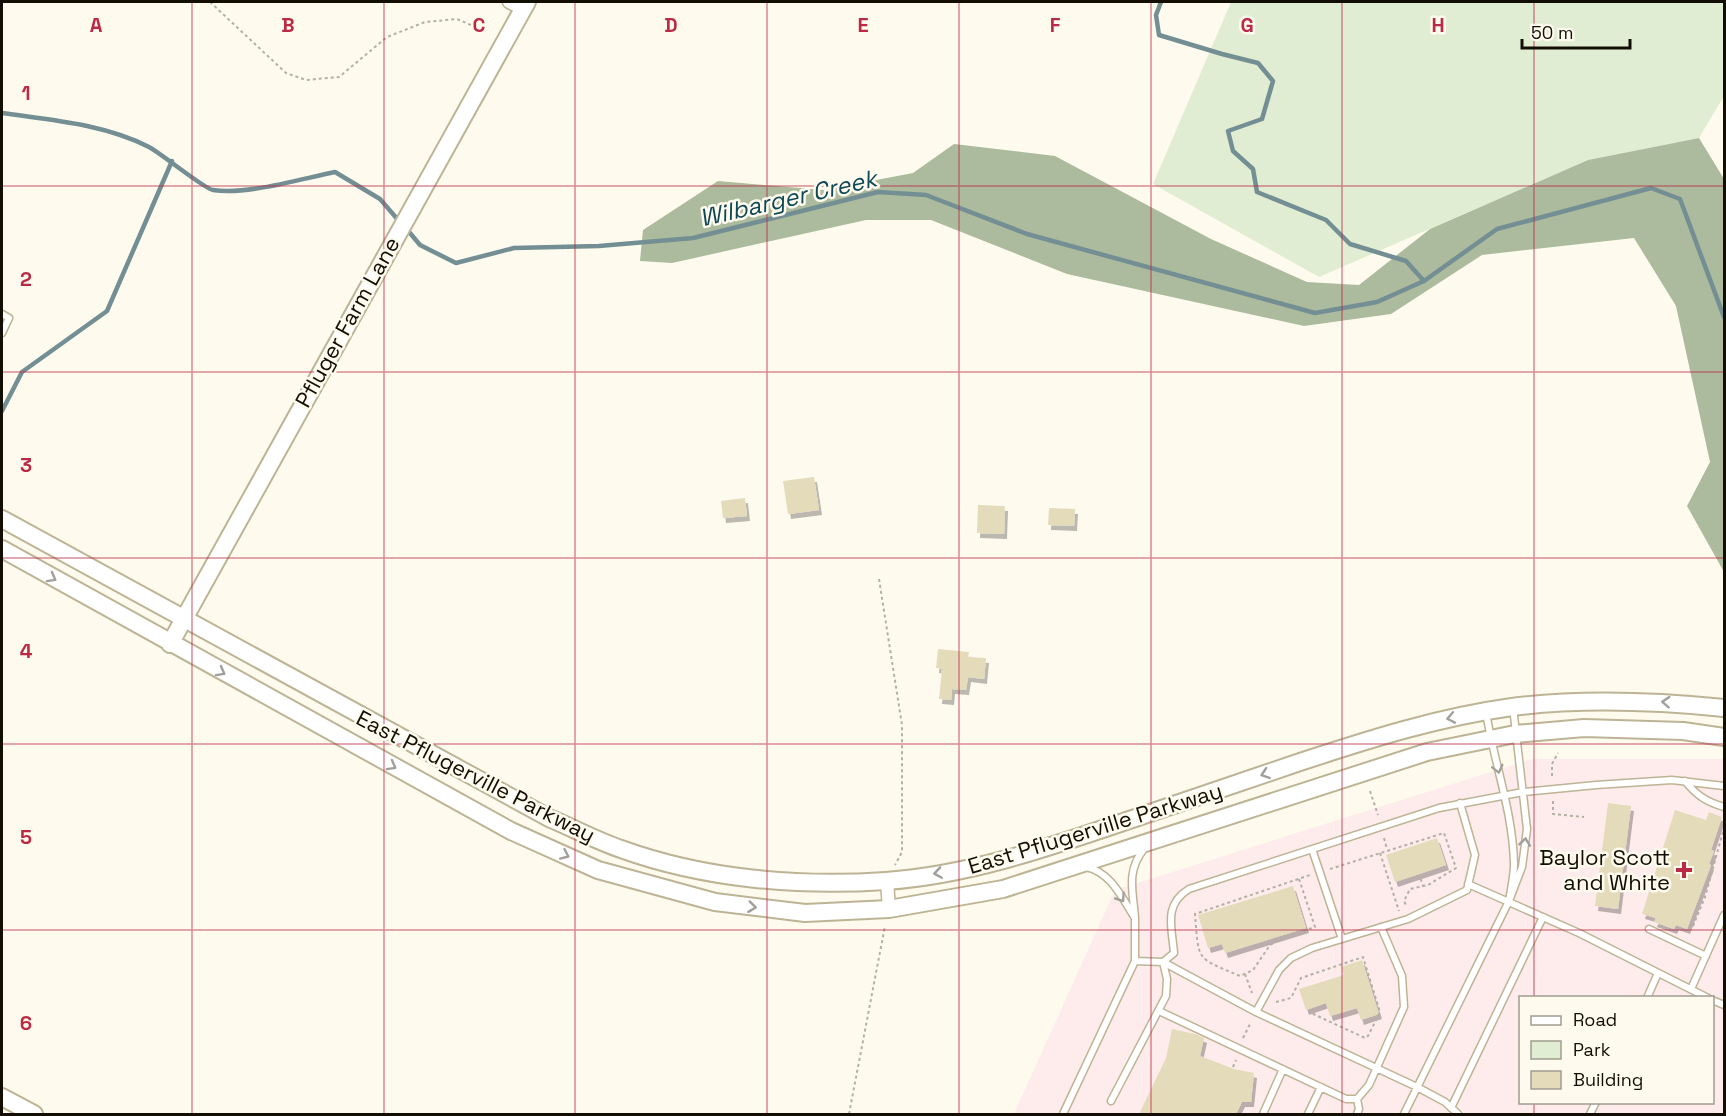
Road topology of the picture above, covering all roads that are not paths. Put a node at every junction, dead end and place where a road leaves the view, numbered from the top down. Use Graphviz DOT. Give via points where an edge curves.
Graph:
graph roads {
  1 [pos="520,4"];
  2 [pos="2,314"];
  3 [pos="2,333"];
  4 [pos="2,519"];
  5 [pos="2,549"];
  6 [pos="183,619"];
  7 [pos="170,644"];
  8 [pos="1513,707"];
  9 [pos="1725,708"];
  10 [pos="1486,712"];
  11 [pos="1515,734"];
  12 [pos="1725,737"];
  13 [pos="1490,739"];
  14 [pos="1685,781"];
  15 [pos="1725,786"];
  16 [pos="1524,792"];
  17 [pos="1505,795"];
  18 [pos="1460,804"];
  19 [pos="1725,807"];
  20 [pos="1150,842"];
  21 [pos="1312,849"];
  22 [pos="1076,866"];
  23 [pos="887,881"];
  24 [pos="1468,884"];
  25 [pos="1509,901"];
  26 [pos="889,909"];
  27 [pos="1725,915"];
  28 [pos="1543,917"];
  29 [pos="1135,918"];
  30 [pos="1382,927"];
  31 [pos="1649,928"];
  32 [pos="1342,939"];
  33 [pos="1706,956"];
  34 [pos="1135,961"];
  35 [pos="1163,962"];
  36 [pos="1658,973"];
  37 [pos="1691,989"];
  38 [pos="1648,996"];
  39 [pos="1704,996"];
  40 [pos="1159,1011"];
  41 [pos="1256,1012"];
  42 [pos="1376,1067"];
  43 [pos="1283,1069"];
  44 [pos="1321,1087"];
  45 [pos="1417,1087"];
  46 [pos="2,1097"];
  47 [pos="1357,1099"];
  48 [pos="1111,1101"];
  49 [pos="1451,1108"];
  50 [pos="34,1114"];
  51 [pos="1063,1114"];
  52 [pos="1263,1114"];
  53 [pos="1308,1114"];
  54 [pos="1357,1114"];
  55 [pos="1404,1114"];
  56 [pos="1458,1114"];
  1 -- 6 [label="main road, Pfluger Farm Lane"];
  2 -- 3 [label="lane" via="9,318"];
  4 -- 6 [label="main road, East Pflugerville Parkway"];
  5 -- 7 [label="main road, East Pflugerville Parkway, one-way"];
  6 -- 7 [label="main road, Pfluger Farm Lane"];
  6 -- 23 [label="main road, East Pflugerville Parkway" via="549,818 622,850 691,869 781,882"];
  7 -- 26 [label="main road, East Pflugerville Parkway, one-way" via="511,831 598,870 715,902 805,913"];
  9 -- 8 [label="main road, East Pflugerville Parkway, one-way" via="1668,702"];
  8 -- 10 [label="main road, East Pflugerville Parkway"];
  8 -- 11 [label="lane"];
  10 -- 13 [label="lane"];
  10 -- 23 [label="main road, East Pflugerville Parkway, one-way" via="1366,740 1070,840 977,867"];
  11 -- 12 [label="main road, East Pflugerville Parkway" via="1584,728 1683,730"];
  11 -- 13 [label="main road, East Pflugerville Parkway"];
  11 -- 16 [label="lane"];
  13 -- 17 [label="lane, one-way"];
  13 -- 20 [label="main road, East Pflugerville Parkway" via="1427,752"];
  14 -- 15 [label="lane"];
  14 -- 16 [label="lane"];
  14 -- 19 [label="lane" via="1695,794"];
  16 -- 17 [label="lane"];
  25 -- 16 [label="lane, one-way" via="1522,867 1527,829"];
  17 -- 18 [label="lane"];
  17 -- 25 [label="lane" via="1514,866"];
  18 -- 21 [label="lane"];
  18 -- 24 [label="lane" via="1475,855"];
  20 -- 22 [label="main road, East Pflugerville Parkway"];
  20 -- 29 [label="lane" via="1131,873"];
  21 -- 32 [label="lane"];
  21 -- 35 [label="lane" via="1178,896 1170,912 1174,953"];
  22 -- 26 [label="main road, East Pflugerville Parkway" via="1003,889"];
  22 -- 29 [label="lane, one-way" via="1095,869 1108,878"];
  23 -- 26 [label="street"];
  24 -- 25 [label="lane"];
  24 -- 30 [label="lane" via="1467,890 1408,919"];
  25 -- 28 [label="lane"];
  25 -- 45 [label="lane"];
  27 -- 33 [label="lane"];
  28 -- 36 [label="lane"];
  28 -- 49 [label="lane"];
  29 -- 34 [label="lane"];
  30 -- 32 [label="lane"];
  30 -- 42 [label="lane" via="1402,976 1404,1007"];
  31 -- 33 [label="lane"];
  32 -- 41 [label="lane" via="1291,958 1279,970"];
  33 -- 37 [label="lane"];
  34 -- 35 [label="lane"];
  34 -- 51 [label="lane"];
  35 -- 40 [label="lane" via="1166,996"];
  35 -- 41 [label="lane"];
  36 -- 37 [label="lane"];
  36 -- 38 [label="lane"];
  37 -- 39 [label="lane"];
  40 -- 43 [label="lane"];
  40 -- 48 [label="lane"];
  41 -- 42 [label="lane"];
  42 -- 45 [label="lane"];
  42 -- 47 [label="lane" via="1369,1085"];
  43 -- 44 [label="lane"];
  43 -- 52 [label="lane"];
  44 -- 47 [label="lane" via="1346,1099"];
  44 -- 53 [label="lane"];
  45 -- 49 [label="lane"];
  45 -- 55 [label="lane"];
  46 -- 50 [label="main road"];
  47 -- 54 [label="lane"];
  49 -- 56 [label="lane"];
}
